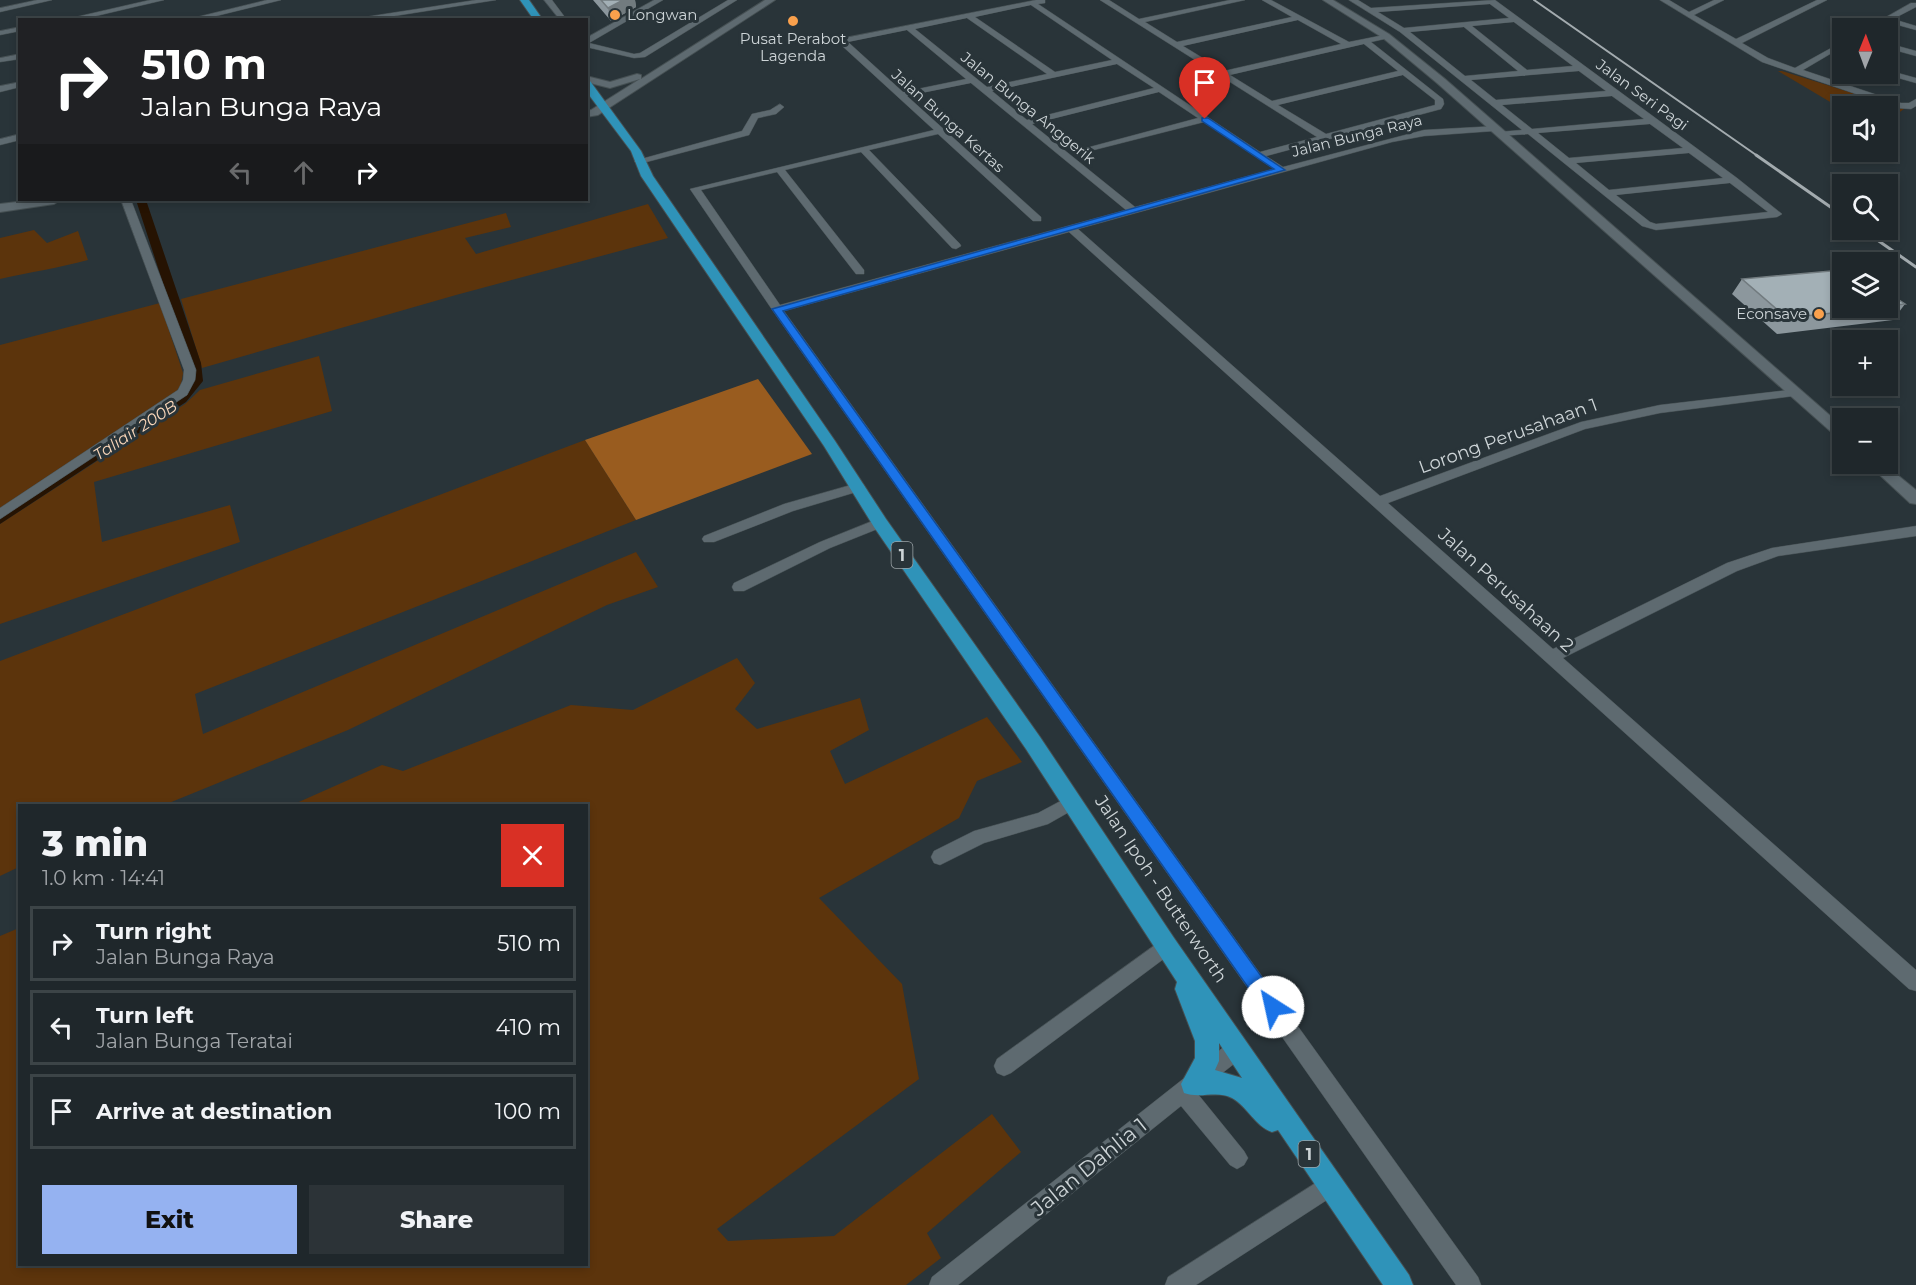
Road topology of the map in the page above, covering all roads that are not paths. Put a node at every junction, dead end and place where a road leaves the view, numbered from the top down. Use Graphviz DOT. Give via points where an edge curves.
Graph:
graph roads {
  1 [pos="48,0"];
  2 [pos="160,0"];
  3 [pos="278,0"];
  4 [pos="492,0"];
  5 [pos="515,0"];
  6 [pos="525,0"];
  7 [pos="548,0"];
  8 [pos="659,0"];
  9 [pos="733,0"];
  10 [pos="760,0"];
  11 [pos="771,0"];
  12 [pos="1044,0"];
  13 [pos="1104,0"];
  14 [pos="1241,0"];
  15 [pos="1266,0"];
  16 [pos="1327,0"];
  17 [pos="1353,0"];
  18 [pos="1664,0"];
  19 [pos="1720,0"];
  20 [pos="1823,0"];
  21 [pos="1491,1"];
  22 [pos="253,2"];
  23 [pos="1905,2"];
  24 [pos="1032,3"];
  25 [pos="640,4"];
  26 [pos="1915,5"];
  27 [pos="649,6"];
  28 [pos="0,10"];
  29 [pos="1371,10"];
  30 [pos="969,15"];
  31 [pos="1688,15"];
  32 [pos="75,18"];
  33 [pos="195,18"];
  34 [pos="363,18"];
  35 [pos="528,18"];
  36 [pos="538,18"];
  37 [pos="562,18"];
  38 [pos="1298,18"];
  39 [pos="1891,18"];
  40 [pos="1516,20"];
  41 [pos="1138,21"];
  42 [pos="1898,23"];
  43 [pos="1465,24"];
  44 [pos="908,27"];
  45 [pos="1916,28"];
  46 [pos="18,29"];
  47 [pos="1403,30"];
  48 [pos="0,33"];
  49 [pos="1386,36"];
  50 [pos="1364,40"];
  51 [pos="588,42"];
  52 [pos="1735,43"];
  53 [pos="588,44"];
  54 [pos="1347,44"];
  55 [pos="1175,45"];
  56 [pos="1898,48"];
  57 [pos="1832,50"];
  58 [pos="1826,53"];
  59 [pos="1916,54"];
  60 [pos="1832,55"];
  61 [pos="18,56"];
  62 [pos="0,60"];
  63 [pos="1118,61"];
  64 [pos="1582,68"];
  65 [pos="1795,71"];
  66 [pos="1404,72"];
  67 [pos="1526,73"];
  68 [pos="1222,74"];
  69 [pos="1054,75"];
  70 [pos="1898,75"];
  71 [pos="639,76"];
  72 [pos="1465,78"];
  73 [pos="973,80"];
  74 [pos="588,81"];
  75 [pos="1916,81"];
  76 [pos="18,84"];
  77 [pos="0,89"];
  78 [pos="588,90"];
  79 [pos="985,90"];
  80 [pos="1157,90"];
  81 [pos="1615,93"];
  82 [pos="900,96"];
  83 [pos="1496,103"];
  84 [pos="1271,104"];
  85 [pos="1913,104"];
  86 [pos="780,106"];
  87 [pos="592,108"];
  88 [pos="1205,119"];
  89 [pos="1653,120"];
  90 [pos="1025,123"];
  91 [pos="939,131"];
  92 [pos="1498,131"];
  93 [pos="1531,131"];
  94 [pos="1324,137"];
  95 [pos="18,138"];
  96 [pos="0,142"];
  97 [pos="863,149"];
  98 [pos="1089,150"];
  99 [pos="1693,150"];
  100 [pos="1258,155"];
  101 [pos="1568,161"];
  102 [pos="639,162"];
  103 [pos="779,170"];
  104 [pos="1281,170"];
  105 [pos="1734,180"];
  106 [pos="1608,193"];
  107 [pos="47,201"];
  108 [pos="126,201"];
  109 [pos="0,208"];
  110 [pos="1132,210"];
  111 [pos="1037,219"];
  112 [pos="1070,227"];
  113 [pos="956,246"];
  114 [pos="860,272"];
  115 [pos="777,309"];
  116 [pos="1794,392"];
  117 [pos="1832,425"];
  118 [pos="1887,474"];
  119 [pos="858,487"];
  120 [pos="1916,499"];
  121 [pos="1378,502"];
  122 [pos="0,514"];
  123 [pos="880,523"];
  124 [pos="1916,531"];
  125 [pos="709,539"];
  126 [pos="740,587"];
  127 [pos="1551,657"];
  128 [pos="1072,802"];
  129 [pos="940,857"];
  130 [pos="1166,946"];
  131 [pos="1916,982"];
  132 [pos="1237,1049"];
  133 [pos="1004,1066"];
  134 [pos="1188,1088"];
  135 [pos="1237,1158"];
  136 [pos="1325,1188"];
  137 [pos="1380,1258"];
  138 [pos="940,1285"];
  139 [pos="1176,1285"];
  140 [pos="1399,1285"];
  141 [pos="1470,1285"];
  1 -- 28 [label="street"];
  2 -- 32 [label="street"];
  3 -- 22 [label="street"];
  4 -- 34 [label="street"];
  5 -- 35 [label="highway"];
  6 -- 36 [label="highway"];
  7 -- 37 [label="street"];
  8 -- 27 [label="street"];
  9 -- 53 [label="street" via="646,53 634,56"];
  10 -- 71 [label="street"];
  11 -- 87 [label="street"];
  12 -- 24 [label="street"];
  13 -- 41 [label="street"];
  14 -- 41 [label="street"];
  15 -- 38 [label="street"];
  16 -- 49 [label="street"];
  17 -- 29 [label="street"];
  18 -- 31 [label="street"];
  19 -- 31 [label="street"];
  20 -- 52 [label="street"];
  21 -- 29 [label="street"];
  21 -- 40 [label="street, Jalan Seri Pagi"];
  22 -- 33 [label="street"];
  23 -- 26 [label="street"];
  24 -- 30 [label="street"];
  24 -- 63 [label="street"];
  25 -- 27 [label="street"];
  26 -- 39 [label="street"];
  27 -- 51 [label="street"];
  29 -- 47 [label="street"];
  30 -- 44 [label="street"];
  30 -- 69 [label="street"];
  31 -- 52 [label="street"];
  38 -- 54 [label="street"];
  38 -- 55 [label="street"];
  40 -- 43 [label="street"];
  40 -- 64 [label="street, Jalan Seri Pagi"];
  41 -- 55 [label="street"];
  42 -- 45 [label="street"];
  43 -- 47 [label="street"];
  43 -- 67 [label="street"];
  44 -- 73 [label="street, Jalan Bunga Anggerik"];
  44 -- 82 [label="street, Jalan Bunga Kertas" via="842,41"];
  46 -- 48 [label="street"];
  47 -- 72 [label="street"];
  49 -- 50 [label="street"];
  49 -- 92 [label="street"];
  50 -- 54 [label="street"];
  50 -- 66 [label="street"];
  52 -- 65 [label="street"];
  54 -- 68 [label="street"];
  55 -- 68 [label="street"];
  56 -- 59 [label="street"];
  57 -- 58 [label="street"];
  58 -- 60 [label="street"];
  58 -- 65 [label="street"];
  61 -- 62 [label="street"];
  63 -- 69 [label="street"];
  63 -- 88 [label="street"];
  64 -- 67 [label="street"];
  64 -- 81 [label="street, Jalan Seri Pagi"];
  65 -- 85 [label="street" via="1900,106"];
  66 -- 84 [label="street"];
  66 -- 94 [label="street" via="1438,99 1438,107"];
  67 -- 72 [label="street"];
  68 -- 84 [label="street"];
  69 -- 79 [label="street"];
  70 -- 75 [label="street"];
  71 -- 74 [label="street" via="610,85"];
  71 -- 87 [label="street"];
  72 -- 83 [label="street"];
  73 -- 79 [label="street, Jalan Bunga Anggerik"];
  73 -- 82 [label="street"];
  76 -- 77 [label="street"];
  78 -- 87 [label="highway, Jalan Ipoh - Butterworth / 1"];
  79 -- 90 [label="street, Jalan Bunga Anggerik"];
  80 -- 90 [label="street"];
  81 -- 83 [label="street"];
  81 -- 89 [label="street, Jalan Seri Pagi"];
  82 -- 91 [label="street, Jalan Bunga Kertas"];
  83 -- 93 [label="street"];
  84 -- 94 [label="street"];
  86 -- 102 [label="street" via="755,116 746,133"];
  87 -- 102 [label="highway, Jalan Ipoh - Butterworth / 1" via="626,153"];
  88 -- 98 [label="street"];
  88 -- 100 [label="street"];
  89 -- 93 [label="street, Jalan Bunga Raya"];
  89 -- 99 [label="street, Jalan Seri Pagi"];
  90 -- 110 [label="street, Jalan Bunga Anggerik"];
  91 -- 97 [label="street"];
  91 -- 111 [label="street, Jalan Bunga Kertas"];
  92 -- 93 [label="street, Jalan Bunga Raya"];
  92 -- 104 [label="street, Jalan Bunga Raya" via="1424,133"];
  92 -- 116 [label="street"];
  93 -- 101 [label="street"];
  94 -- 100 [label="street"];
  95 -- 96 [label="street"];
  97 -- 103 [label="street"];
  97 -- 113 [label="street"];
  99 -- 101 [label="street"];
  99 -- 105 [label="street, Jalan Seri Pagi"];
  100 -- 104 [label="street"];
  101 -- 106 [label="street"];
  102 -- 119 [label="highway, Jalan Ipoh - Butterworth / 1"];
  103 -- 114 [label="street"];
  103 -- 115 [label="street" via="695,189"];
  104 -- 110 [label="street, Jalan Bunga Raya"];
  105 -- 106 [label="street"];
  105 -- 106 [label="street, Jalan Seri Pagi" via="1777,213 1651,226"];
  107 -- 109 [label="street"];
  108 -- 122 [label="street" via="190,370 189,380 183,392"];
  110 -- 112 [label="street, Jalan Bunga Raya"];
  112 -- 115 [label="street, Jalan Bunga Raya"];
  112 -- 121 [label="street, Jalan Perusahaan 2"];
  115 -- 141 [label="street"];
  116 -- 117 [label="street"];
  116 -- 121 [label="street, Lorong Perusahaan 1" via="1671,406 1597,422"];
  118 -- 120 [label="street"];
  119 -- 123 [label="highway, Jalan Ipoh - Butterworth / 1"];
  119 -- 125 [label="street" via="789,507"];
  121 -- 127 [label="street, Jalan Perusahaan 2"];
  123 -- 126 [label="street"];
  123 -- 128 [label="highway, Jalan Ipoh - Butterworth / 1"];
  124 -- 127 [label="street" via="1766,555 1732,567"];
  127 -- 131 [label="street, Jalan Perusahaan 2"];
  128 -- 129 [label="street" via="1042,819 980,836"];
  128 -- 130 [label="highway, Jalan Ipoh - Butterworth / 1"];
  130 -- 132 [label="highway, Jalan Ipoh - Butterworth / 1"];
  130 -- 133 [label="street"];
  130 -- 134 [label="highway" via="1207,1041 1208,1061"];
  132 -- 134 [label="street, Jalan Dahlia 1"];
  132 -- 137 [label="highway, Jalan Ipoh - Butterworth / 1"];
  134 -- 135 [label="street"];
  134 -- 136 [label="highway" via="1211,1080 1245,1090 1260,1103"];
  134 -- 138 [label="street, Jalan Dahlia 1"];
  136 -- 137 [label="highway"];
  136 -- 139 [label="street"];
  137 -- 140 [label="highway, Jalan Ipoh - Butterworth / 1"];
}
